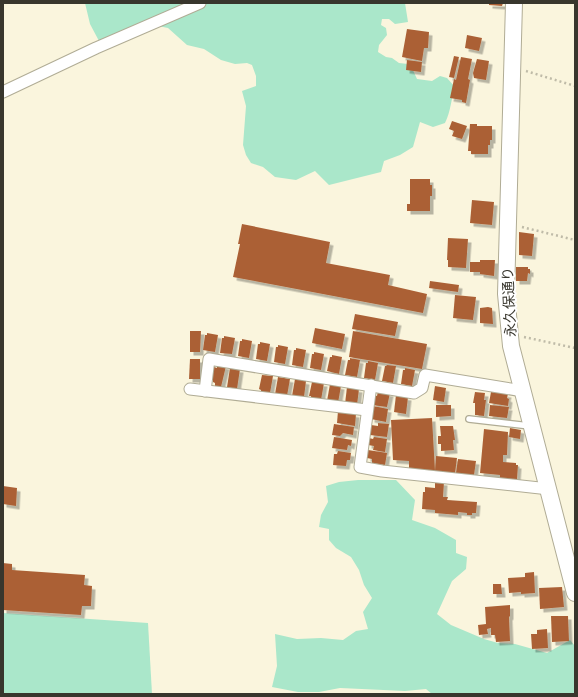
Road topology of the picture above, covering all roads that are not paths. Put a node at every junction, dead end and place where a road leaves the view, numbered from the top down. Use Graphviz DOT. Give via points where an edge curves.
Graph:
graph roads {
  1 [pos="200,3"];
  2 [pos="514,3"];
  3 [pos="3,92"];
  4 [pos="371,385"];
  5 [pos="190,389"];
  6 [pos="523,390"];
  7 [pos="205,391"];
  8 [pos="367,410"];
  9 [pos="468,419"];
  10 [pos="532,426"];
  11 [pos="549,489"];
  12 [pos="575,593"];
  1 -- 3 [label="street"];
  2 -- 6 [label="street, 永久保通り" via="506,294 512,346"];
  4 -- 6 [label="street" via="414,393 422,388 425,375"];
  4 -- 7 [label="street" via="209,359"];
  4 -- 8 [label="street"];
  5 -- 7 [label="street"];
  6 -- 10 [label="street, 永久保通り"];
  7 -- 8 [label="street"];
  8 -- 11 [label="street" via="360,467"];
  9 -- 10 [label="lane"];
  10 -- 11 [label="street, 永久保通り"];
  11 -- 12 [label="street, 永久保通り"];
}
